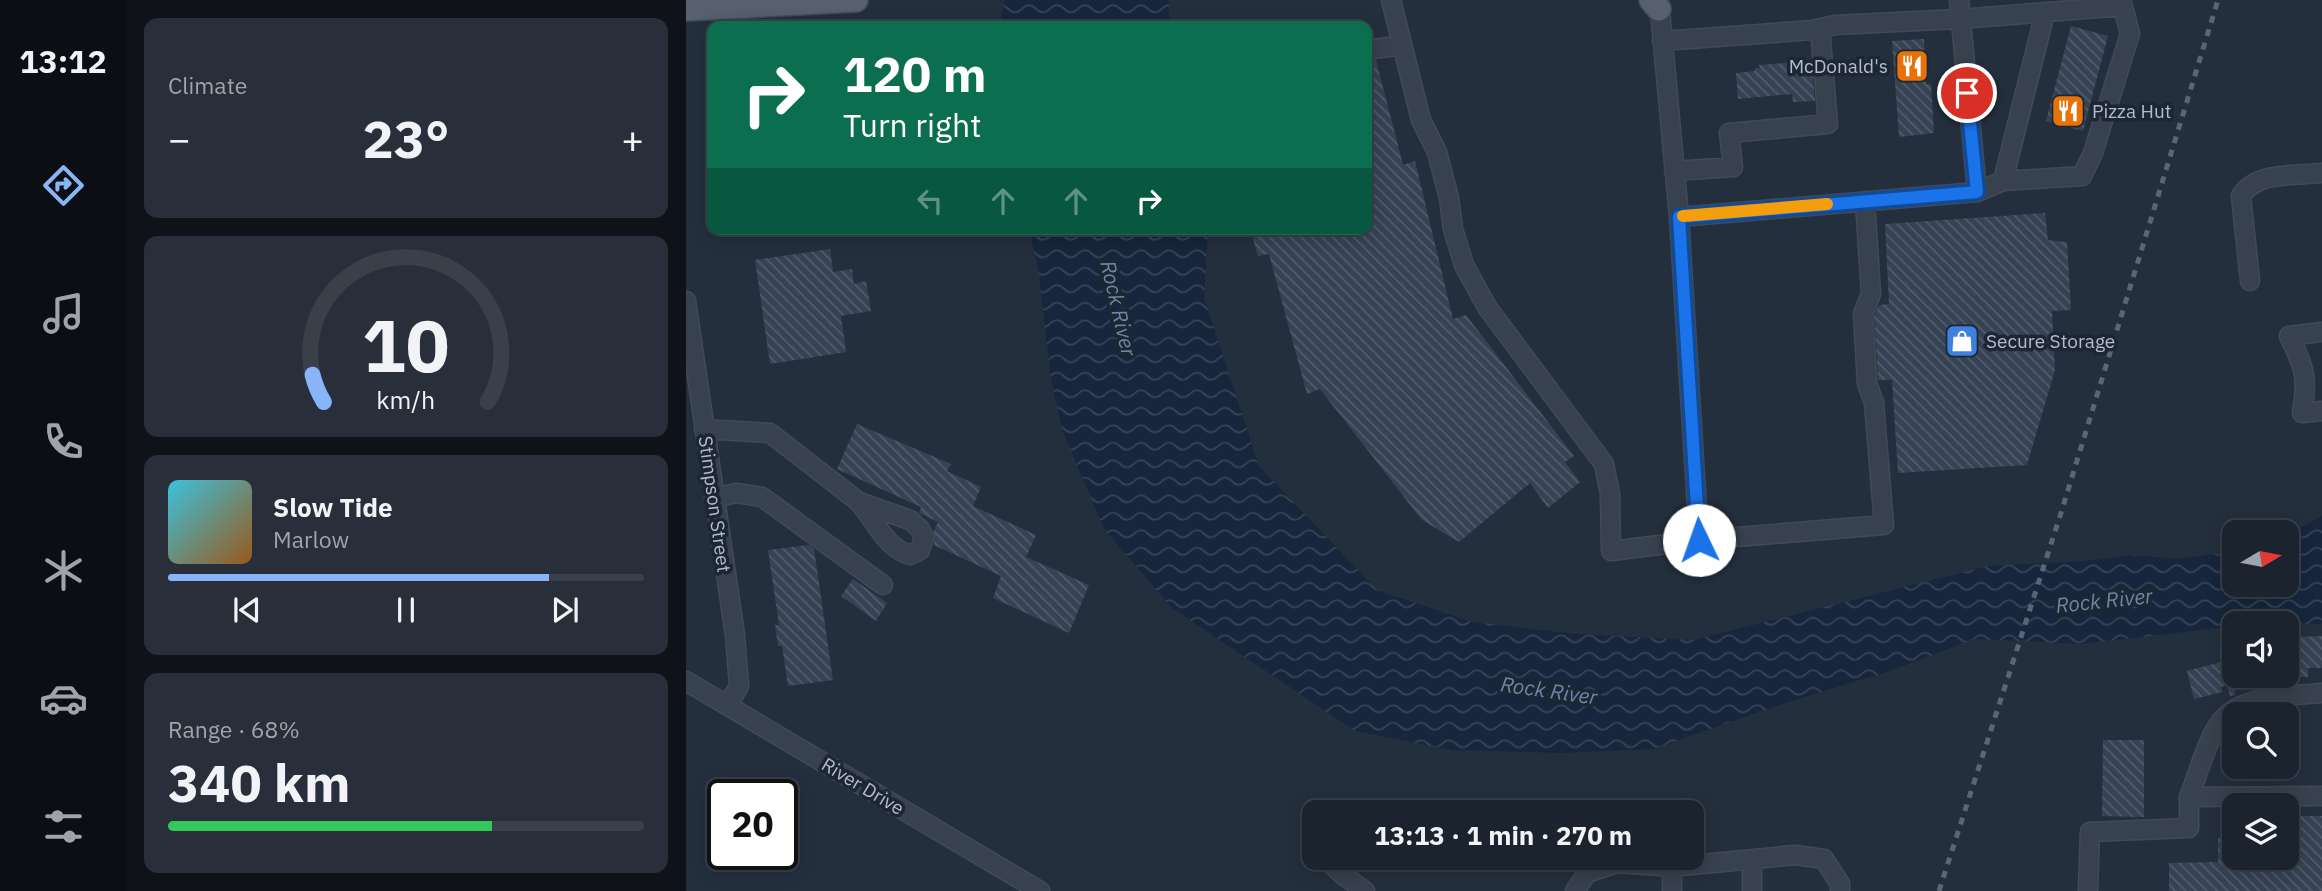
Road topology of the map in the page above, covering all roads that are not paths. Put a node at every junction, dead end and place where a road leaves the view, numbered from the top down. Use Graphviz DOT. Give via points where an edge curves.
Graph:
graph roads {
  1 [pos="856,0"];
  2 [pos="1391,0"];
  3 [pos="1959,0"];
  4 [pos="1656,3"];
  5 [pos="686,9"];
  6 [pos="2045,13"];
  7 [pos="1960,19"];
  8 [pos="1820,28"];
  9 [pos="1662,41"];
  10 [pos="1402,45"];
  11 [pos="1372,49"];
  12 [pos="1674,171"];
  13 [pos="2322,173"];
  14 [pos="2003,181"];
  15 [pos="1977,192"];
  16 [pos="1865,201"];
  17 [pos="1679,217"];
  18 [pos="2250,281"];
  19 [pos="686,300"];
  20 [pos="2322,332"];
  21 [pos="2314,381"];
  22 [pos="2322,411"];
  23 [pos="704,429"];
  24 [pos="714,498"];
  25 [pos="859,502"];
  26 [pos="1699,540"];
  27 [pos="883,585"];
  28 [pos="686,681"];
  29 [pos="2322,693"];
  30 [pos="728,705"];
  31 [pos="2322,796"];
  32 [pos="2189,797"];
  33 [pos="1752,860"];
  34 [pos="1704,864"];
  35 [pos="1338,870"];
  36 [pos="1596,870"];
  37 [pos="1672,870"];
  38 [pos="1031,889"];
  39 [pos="1366,891"];
  40 [pos="1575,891"];
  41 [pos="1672,891"];
  42 [pos="1752,891"];
  43 [pos="1840,891"];
  44 [pos="2088,891"];
  1 -- 5 [label="main road"];
  2 -- 10 [label="street"];
  3 -- 7 [label="street"];
  4 -- 9 [label="street"];
  6 -- 7 [label="street"];
  6 -- 14 [label="street"];
  6 -- 14 [label="street" via="2123,6 2130,34 2082,176"];
  7 -- 8 [label="street"];
  7 -- 15 [label="street"];
  8 -- 9 [label="street"];
  8 -- 12 [label="street" via="1828,124 1729,133 1733,167"];
  9 -- 12 [label="street"];
  10 -- 11 [label="street"];
  10 -- 26 [label="street" via="1421,120 1437,152 1464,265 1487,307 1604,464 1610,494 1611,551"];
  12 -- 17 [label="street"];
  13 -- 18 [label="street" via="2259,179 2247,187 2241,196"];
  14 -- 15 [label="street"];
  15 -- 16 [label="street"];
  16 -- 17 [label="street"];
  16 -- 26 [label="street" via="1871,294 1863,314 1867,383 1874,403 1885,525"];
  17 -- 26 [label="street"];
  19 -- 23 [label="street, Stimpson Street"];
  20 -- 21 [label="street" via="2289,336"];
  21 -- 22 [label="street" via="2302,413"];
  23 -- 24 [label="street, Stimpson Street"];
  23 -- 25 [label="street" via="770,433"];
  24 -- 27 [label="street" via="736,493 762,496"];
  24 -- 30 [label="street, Stimpson Street" via="739,685"];
  28 -- 30 [label="street, River Drive"];
  29 -- 32 [label="street" via="2242,705 2222,719"];
  30 -- 38 [label="street, River Drive"];
  31 -- 32 [label="street"];
  32 -- 44 [label="street" via="2189,828 2090,832"];
  33 -- 34 [label="street"];
  33 -- 42 [label="street"];
  33 -- 43 [label="street" via="1795,855 1824,859"];
  35 -- 39 [label="street"];
  36 -- 40 [label="street" via="1587,873"];
  37 -- 41 [label="street"];
}
